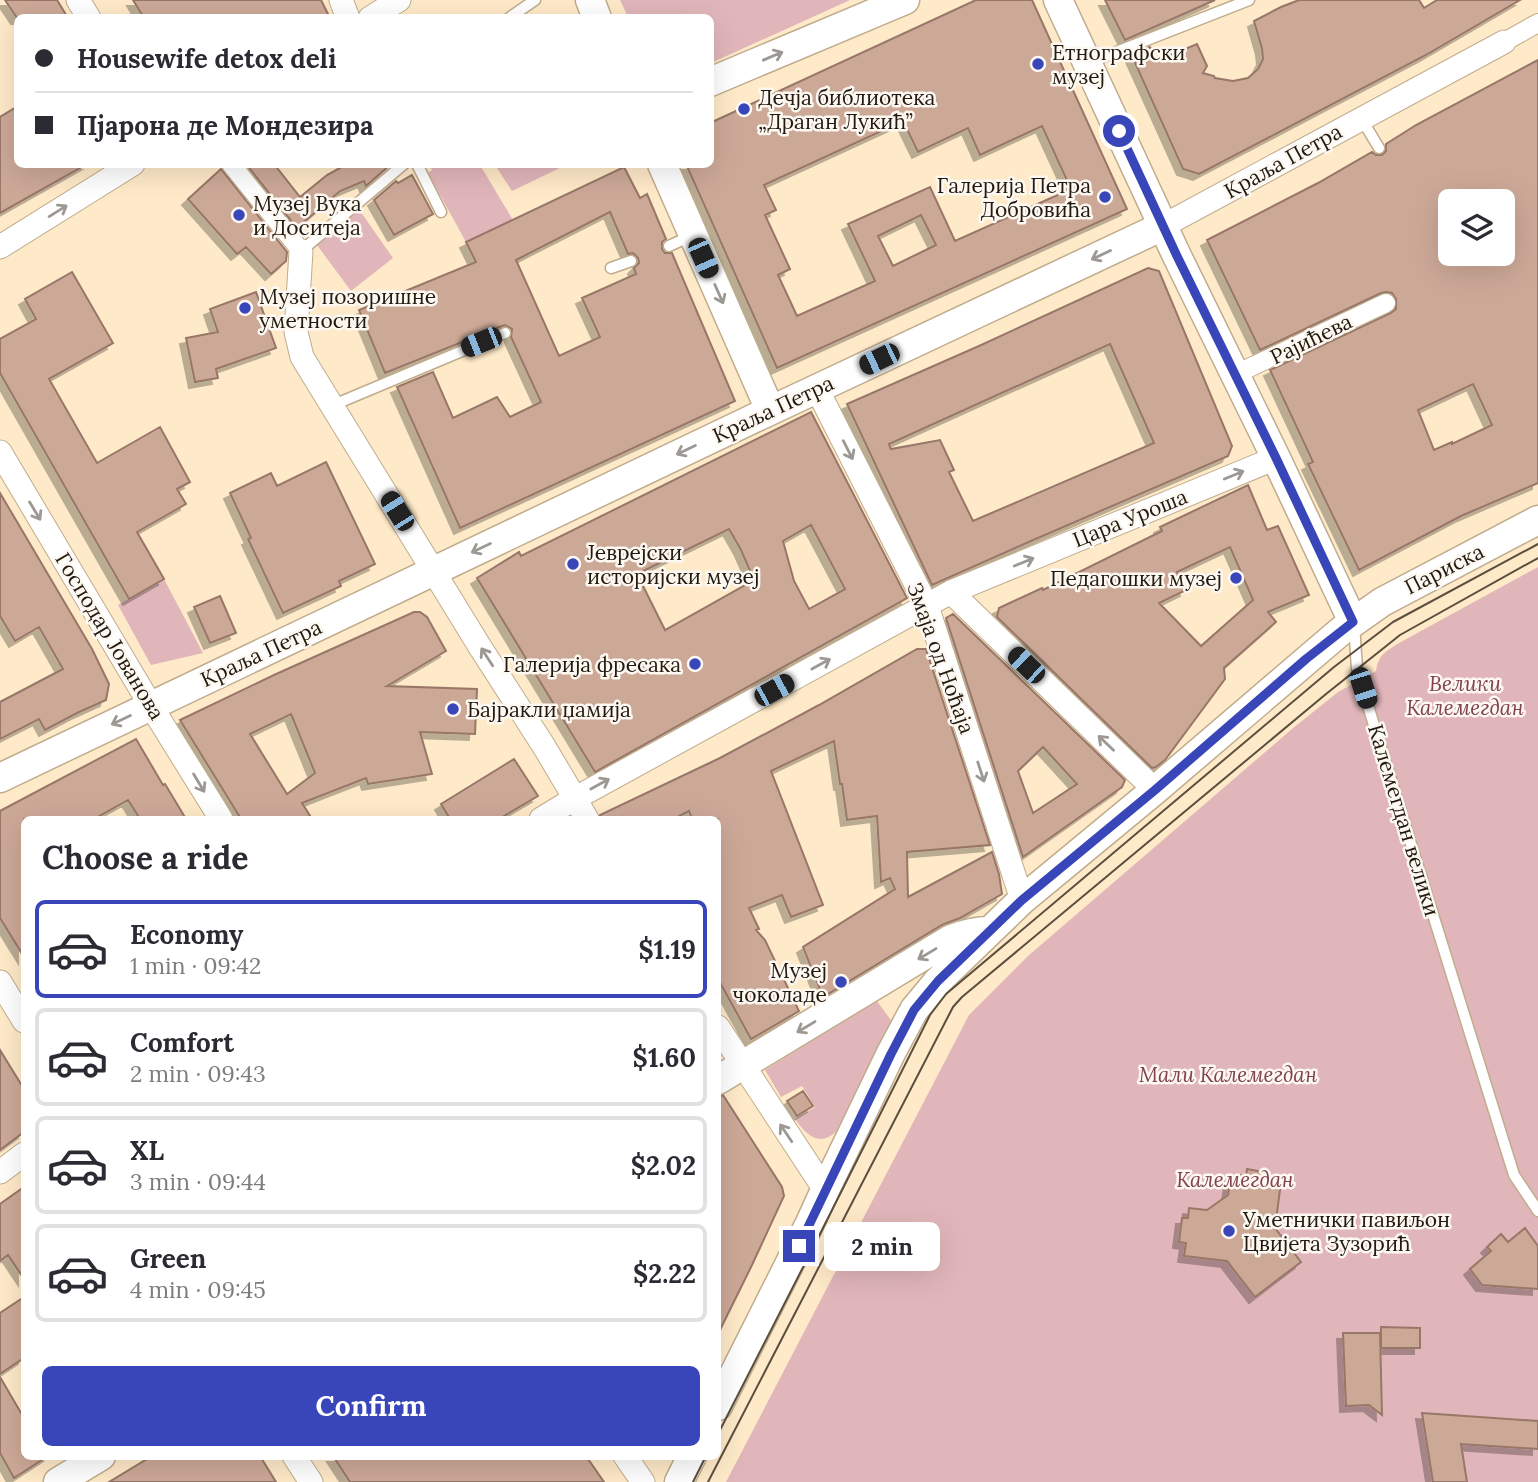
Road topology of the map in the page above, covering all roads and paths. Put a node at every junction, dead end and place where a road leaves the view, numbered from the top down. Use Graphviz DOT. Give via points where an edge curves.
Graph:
graph roads {
  1 [pos="399,0"];
  2 [pos="535,0"];
  3 [pos="905,0"];
  4 [pos="1058,0"];
  5 [pos="1250,0"];
  6 [pos="376,14"];
  7 [pos="515,14"];
  8 [pos="1538,23"];
  9 [pos="1504,42"];
  10 [pos="1088,63"];
  11 [pos="714,80"];
  12 [pos="1361,118"];
  13 [pos="1379,148"];
  14 [pos="127,168"];
  15 [pos="234,168"];
  16 [pos="399,168"];
  17 [pos="419,168"];
  18 [pos="663,168"];
  19 [pos="441,212"];
  20 [pos="1163,226"];
  21 [pos="0,247"];
  22 [pos="301,251"];
  23 [pos="631,261"];
  24 [pos="611,268"];
  25 [pos="1386,303"];
  26 [pos="505,333"];
  27 [pos="1236,374"];
  28 [pos="817,388"];
  29 [pos="331,406"];
  30 [pos="770,410"];
  31 [pos="0,452"];
  32 [pos="1276,458"];
  33 [pos="1538,520"];
  34 [pos="433,571"];
  35 [pos="950,592"];
  36 [pos="927,606"];
  37 [pos="1353,622"];
  38 [pos="151,706"];
  39 [pos="0,778"];
  40 [pos="1155,790"];
  41 [pos="574,799"];
  42 [pos="219,816"];
  43 [pos="546,816"];
  44 [pos="585,816"];
  45 [pos="1022,900"];
  46 [pos="990,931"];
  47 [pos="0,982"];
  48 [pos="21,1016"];
  49 [pos="721,1032"];
  50 [pos="742,1065"];
  51 [pos="721,1078"];
  52 [pos="21,1156"];
  53 [pos="0,1172"];
  54 [pos="824,1190"];
  55 [pos="1538,1211"];
  56 [pos="721,1400"];
  57 [pos="94,1460"];
  58 [pos="297,1460"];
  59 [pos="628,1460"];
  60 [pos="690,1460"];
  61 [pos="58,1482"];
  62 [pos="311,1482"];
  63 [pos="643,1482"];
  64 [pos="679,1482"];
  1 -- 6 [label="street"];
  2 -- 7 [label="lane"];
  11 -- 3 [label="street, one-way"];
  4 -- 10 [label="street"];
  5 -- 10 [label="lane"];
  8 -- 9 [label="street, Краља Петра"];
  9 -- 12 [label="street, Краља Петра"];
  10 -- 20 [label="street"];
  12 -- 13 [label="lane"];
  12 -- 20 [label="street, Краља Петра"];
  21 -- 14 [label="street, one-way"];
  15 -- 22 [label="street"];
  16 -- 22 [label="lane"];
  17 -- 19 [label="lane"];
  18 -- 30 [label="street, one-way" via="681,241"];
  20 -- 27 [label="street"];
  20 -- 28 [label="street, Краља Петра, one-way"];
  22 -- 29 [label="street" via="296,332 302,357"];
  23 -- 24 [label="lane"];
  25 -- 27 [label="street, Рајићева"];
  26 -- 29 [label="lane"];
  27 -- 32 [label="street"];
  28 -- 30 [label="street, Краља Петра"];
  28 -- 36 [label="street, Змаја од Ноћаја, one-way"];
  29 -- 34 [label="street"];
  30 -- 34 [label="street, Краља Петра, one-way"];
  31 -- 38 [label="street, Господар Јованова, one-way"];
  35 -- 32 [label="street, Цара Уроша, one-way"];
  32 -- 37 [label="street"];
  33 -- 37 [label="street, Париска" via="1382,602"];
  34 -- 38 [label="street, Краља Петра"];
  41 -- 34 [label="street, one-way"];
  35 -- 36 [label="street, Цара Уроша"];
  40 -- 35 [label="street, one-way"];
  41 -- 36 [label="street, Цара Уроша, one-way"];
  36 -- 45 [label="street, Змаја од Ноћаја, one-way"];
  37 -- 40 [label="street, Париска"];
  37 -- 55 [label="lane, Калемегдан велики" via="1357,669 1514,1175"];
  38 -- 39 [label="street, Краља Петра, one-way"];
  38 -- 42 [label="street, Господар Јованова, one-way"];
  40 -- 45 [label="street, Париска"];
  41 -- 43 [label="street, Цара Уроша"];
  41 -- 44 [label="street"];
  45 -- 46 [label="street, Париска"];
  46 -- 50 [label="street, one-way" via="951,939"];
  46 -- 54 [label="street, Париска" via="914,1010"];
  47 -- 48 [label="street"];
  49 -- 50 [label="street"];
  50 -- 51 [label="street"];
  54 -- 50 [label="street, one-way"];
  52 -- 53 [label="street"];
  54 -- 56 [label="street, Париска"];
  57 -- 61 [label="street"];
  58 -- 62 [label="street"];
  59 -- 63 [label="street"];
  60 -- 64 [label="street"];
}
